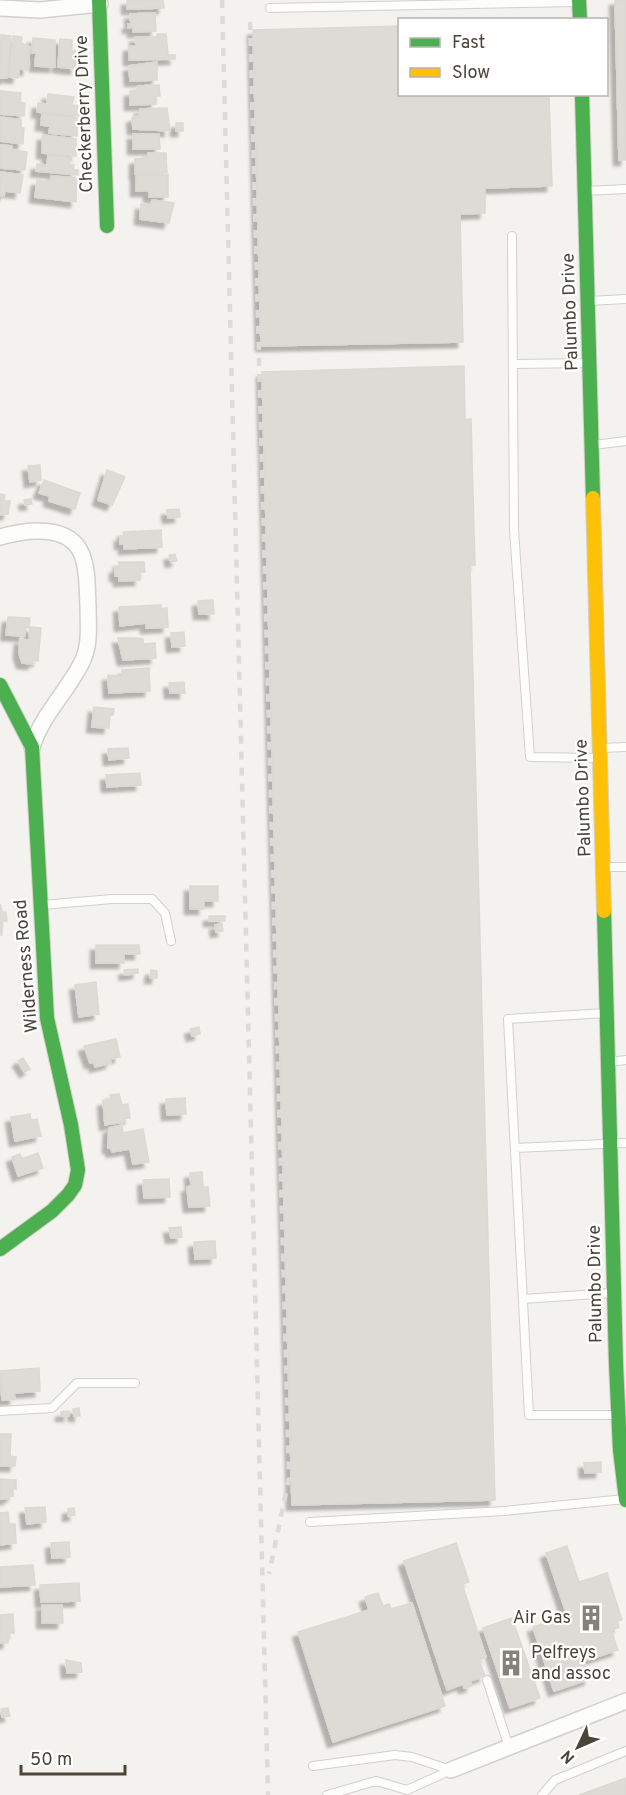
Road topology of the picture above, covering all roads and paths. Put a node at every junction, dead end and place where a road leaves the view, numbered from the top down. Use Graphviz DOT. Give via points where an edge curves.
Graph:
graph roads {
  1 [pos="579,1"];
  2 [pos="99,2"];
  3 [pos="435,2"];
  4 [pos="473,2"];
  5 [pos="507,2"];
  6 [pos="0,8"];
  7 [pos="270,8"];
  8 [pos="580,18"];
  9 [pos="582,96"];
  10 [pos="626,189"];
  11 [pos="585,191"];
  12 [pos="107,226"];
  13 [pos="512,236"];
  14 [pos="626,299"];
  15 [pos="589,302"];
  16 [pos="591,363"];
  17 [pos="515,364"];
  18 [pos="626,441"];
  19 [pos="593,445"];
  20 [pos="0,537"];
  21 [pos="0,685"];
  22 [pos="32,747"];
  23 [pos="626,747"];
  24 [pos="600,753"];
  25 [pos="603,867"];
  26 [pos="626,867"];
  27 [pos="40,905"];
  28 [pos="171,941"];
  29 [pos="607,1013"];
  30 [pos="626,1060"];
  31 [pos="609,1062"];
  32 [pos="626,1143"];
  33 [pos="611,1144"];
  34 [pos="515,1148"];
  35 [pos="0,1250"];
  36 [pos="615,1293"];
  37 [pos="523,1299"];
  38 [pos="621,1320"];
  39 [pos="135,1383"];
  40 [pos="0,1411"];
  41 [pos="618,1415"];
  42 [pos="626,1500"];
  43 [pos="310,1522"];
  44 [pos="487,1680"];
  45 [pos="626,1701"];
  46 [pos="509,1747"];
  47 [pos="626,1751"];
  48 [pos="313,1766"];
  49 [pos="451,1770"];
  50 [pos="327,1795"];
  51 [pos="542,1795"];
  1 -- 5 [label="lane"];
  1 -- 8 [label="street"];
  2 -- 6 [label="street" via="40,10"];
  2 -- 12 [label="street, Checkerberry Drive"];
  3 -- 4 [label="lane"];
  3 -- 7 [label="lane"];
  4 -- 5 [label="lane"];
  9 -- 11 [label="street, Palumbo Drive"];
  10 -- 11 [label="lane"];
  11 -- 15 [label="street, Palumbo Drive"];
  13 -- 17 [label="lane"];
  14 -- 15 [label="lane"];
  15 -- 16 [label="street, Palumbo Drive"];
  16 -- 17 [label="lane"];
  16 -- 19 [label="street, Palumbo Drive"];
  17 -- 24 [label="lane" via="514,530 530,757"];
  18 -- 19 [label="lane"];
  19 -- 24 [label="street, Palumbo Drive"];
  20 -- 22 [label="street" via="38,530 65,537 82,555 86,575 89,633 82,663 45,717"];
  21 -- 22 [label="street, Wilderness Road"];
  22 -- 27 [label="street, Wilderness Road"];
  23 -- 24 [label="lane"];
  24 -- 25 [label="street, Palumbo Drive"];
  25 -- 26 [label="lane"];
  25 -- 29 [label="street, Palumbo Drive"];
  27 -- 28 [label="lane" via="152,899 165,913"];
  27 -- 35 [label="street, Wilderness Road" via="47,1018 71,1125 77,1178 72,1190 52,1211"];
  29 -- 31 [label="street, Palumbo Drive"];
  29 -- 34 [label="lane" via="508,1019"];
  30 -- 31 [label="lane"];
  31 -- 33 [label="street, Palumbo Drive"];
  32 -- 33 [label="lane"];
  33 -- 34 [label="lane"];
  33 -- 36 [label="street, Palumbo Drive"];
  34 -- 37 [label="lane"];
  36 -- 37 [label="lane"];
  36 -- 38 [label="street, Palumbo Drive"];
  37 -- 41 [label="lane" via="529,1415"];
  38 -- 41 [label="street, Palumbo Drive"];
  39 -- 40 [label="lane" via="77,1383 52,1408"];
  41 -- 42 [label="street, Palumbo Drive"];
  42 -- 43 [label="lane"];
  44 -- 46 [label="lane"];
  45 -- 46 [label="street"];
  46 -- 49 [label="street"];
  47 -- 51 [label="lane" via="555,1780"];
  48 -- 49 [label="lane" via="395,1755"];
  49 -- 50 [label="lane" via="407,1790 376,1781"];
}
